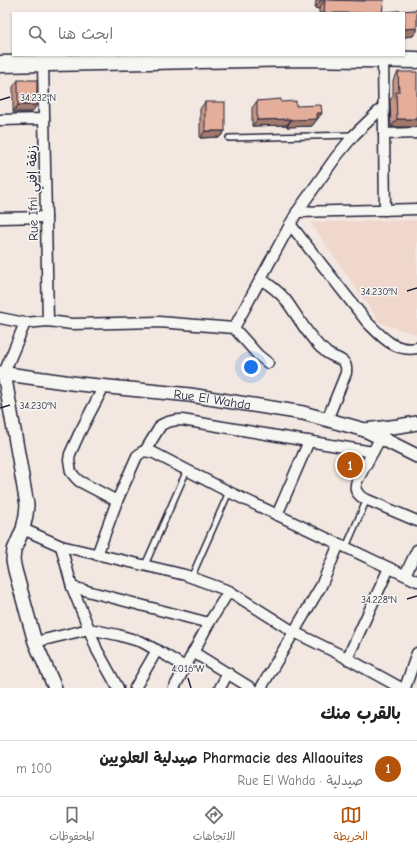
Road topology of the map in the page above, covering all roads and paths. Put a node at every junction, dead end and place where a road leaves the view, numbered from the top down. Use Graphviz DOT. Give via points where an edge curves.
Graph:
graph roads {
  1 [pos="383,60"];
  2 [pos="417,60"];
  3 [pos="43,63"];
  4 [pos="0,64"];
  5 [pos="383,107"];
  6 [pos="44,119"];
  7 [pos="0,120"];
  8 [pos="417,133"];
  9 [pos="384,134"];
  10 [pos="354,135"];
  11 [pos="229,138"];
  12 [pos="417,209"];
  13 [pos="385,210"];
  14 [pos="297,212"];
  15 [pos="46,216"];
  16 [pos="0,218"];
  17 [pos="290,224"];
  18 [pos="262,278"];
  19 [pos="0,318"];
  20 [pos="48,321"];
  21 [pos="25,323"];
  22 [pos="234,328"];
  23 [pos="417,348"];
  24 [pos="268,363"];
  25 [pos="2,373"];
  26 [pos="104,386"];
  27 [pos="327,420"];
  28 [pos="417,423"];
  29 [pos="365,430"];
  30 [pos="381,437"];
  31 [pos="309,441"];
  32 [pos="145,451"];
  33 [pos="373,452"];
  34 [pos="417,456"];
  35 [pos="187,470"];
  36 [pos="229,492"];
  37 [pos="367,499"];
  38 [pos="117,501"];
  39 [pos="277,515"];
  40 [pos="417,521"];
  41 [pos="23,528"];
  42 [pos="61,546"];
  43 [pos="342,546"];
  44 [pos="417,550"];
  45 [pos="98,555"];
  46 [pos="145,565"];
  47 [pos="389,568"];
  48 [pos="405,575"];
  49 [pos="191,578"];
  50 [pos="417,581"];
  51 [pos="72,586"];
  52 [pos="229,591"];
  53 [pos="208,623"];
  54 [pos="89,629"];
  55 [pos="294,632"];
  56 [pos="35,642"];
  57 [pos="157,650"];
  58 [pos="193,652"];
  59 [pos="417,652"];
  60 [pos="347,659"];
  61 [pos="185,667"];
  62 [pos="228,673"];
  63 [pos="55,688"];
  64 [pos="118,688"];
  65 [pos="134,688"];
  66 [pos="174,688"];
  67 [pos="220,688"];
  68 [pos="251,688"];
  69 [pos="260,688"];
  70 [pos="401,688"];
  71 [pos="405,688"];
  1 -- 2 [label="main road"];
  1 -- 3 [label="main road" via="304,58"];
  1 -- 5 [label="street"];
  3 -- 4 [label="main road"];
  3 -- 6 [label="street, Rue Ifni زنقة إفني"];
  5 -- 9 [label="street"];
  5 -- 10 [label="street"];
  6 -- 7 [label="street"];
  6 -- 15 [label="street, Rue Ifni زنقة إفني"];
  8 -- 9 [label="street"];
  9 -- 13 [label="street"];
  10 -- 11 [label="lane"];
  10 -- 14 [label="street"];
  12 -- 13 [label="street"];
  13 -- 14 [label="street"];
  14 -- 17 [label="street"];
  15 -- 16 [label="street"];
  15 -- 20 [label="street, Rue Ifni زنقة إفني"];
  17 -- 18 [label="street"];
  17 -- 23 [label="street" via="367,322 381,336 394,346 404,349"];
  18 -- 22 [label="street"];
  18 -- 27 [label="street" via="284,299 317,343 345,363 346,374"];
  19 -- 21 [label="street"];
  20 -- 21 [label="street"];
  20 -- 22 [label="street" via="72,324 159,322"];
  21 -- 25 [label="street"];
  22 -- 24 [label="street"];
  25 -- 26 [label="street, Rue El Wahda"];
  25 -- 41 [label="street" via="25,490 27,505"];
  26 -- 27 [label="street, Rue El Wahda" via="190,395 303,413"];
  26 -- 38 [label="street" via="76,438 69,460 71,472 79,481"];
  27 -- 29 [label="street, Rue El Wahda"];
  28 -- 29 [label="street"];
  29 -- 30 [label="street, Rue El Wahda"];
  30 -- 33 [label="street"];
  30 -- 34 [label="street, Rue El Wahda"];
  31 -- 32 [label="street" via="172,420 161,425"];
  31 -- 33 [label="street"];
  31 -- 39 [label="street"];
  32 -- 35 [label="street"];
  32 -- 38 [label="street" via="137,456"];
  33 -- 37 [label="street" via="355,488 358,494"];
  35 -- 36 [label="street"];
  35 -- 46 [label="lane"];
  36 -- 39 [label="street"];
  36 -- 49 [label="lane"];
  37 -- 40 [label="street"];
  37 -- 43 [label="lane"];
  38 -- 45 [label="street"];
  39 -- 43 [label="street"];
  41 -- 42 [label="street"];
  41 -- 56 [label="street" via="14,550 13,560"];
  42 -- 45 [label="street"];
  42 -- 51 [label="street"];
  43 -- 47 [label="street"];
  43 -- 55 [label="street"];
  44 -- 48 [label="street"];
  45 -- 46 [label="street"];
  46 -- 49 [label="street"];
  47 -- 48 [label="street"];
  47 -- 60 [label="street"];
  48 -- 50 [label="street"];
  49 -- 52 [label="street"];
  51 -- 53 [label="street"];
  51 -- 54 [label="street"];
  52 -- 53 [label="street"];
  52 -- 55 [label="street"];
  53 -- 58 [label="street"];
  54 -- 56 [label="street"];
  54 -- 57 [label="street" via="142,642"];
  54 -- 64 [label="street" via="97,650"];
  55 -- 60 [label="street"];
  55 -- 69 [label="street"];
  56 -- 63 [label="street"];
  57 -- 61 [label="street"];
  57 -- 65 [label="street"];
  58 -- 61 [label="street"];
  58 -- 62 [label="street"];
  59 -- 71 [label="street"];
  60 -- 70 [label="street"];
  61 -- 66 [label="street"];
  62 -- 67 [label="street"];
  62 -- 68 [label="street"];
}
